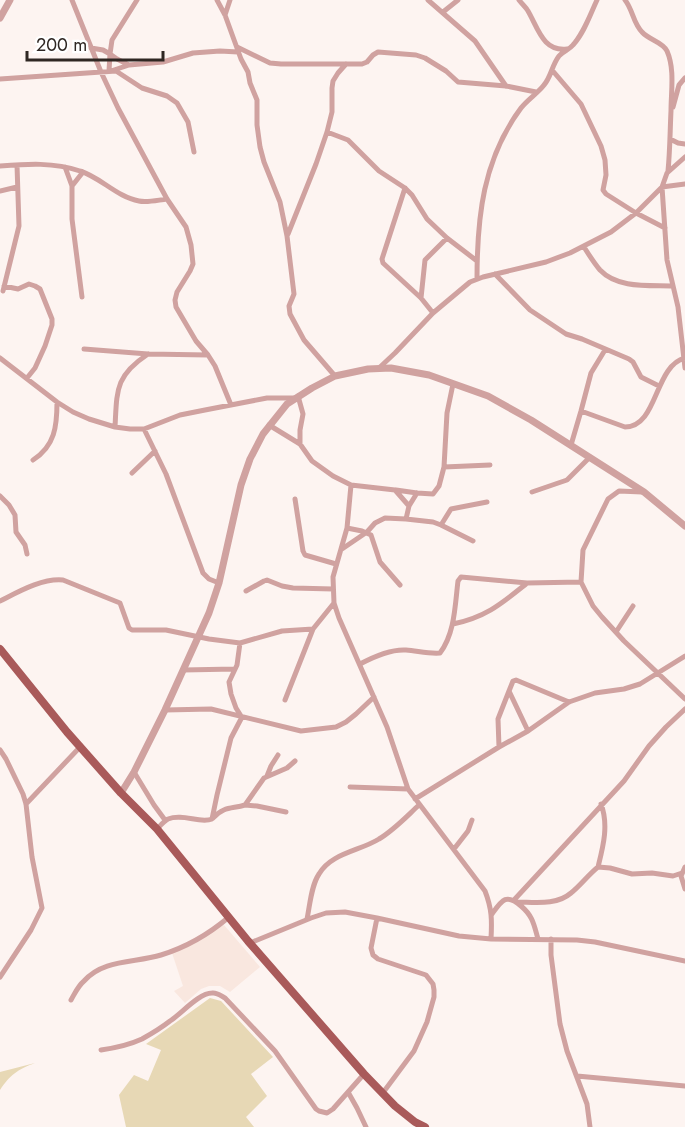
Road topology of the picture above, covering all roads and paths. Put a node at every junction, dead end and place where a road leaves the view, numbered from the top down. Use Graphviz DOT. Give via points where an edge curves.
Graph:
graph roads {
  1 [pos="10,0"];
  2 [pos="72,0"];
  3 [pos="137,0"];
  4 [pos="217,0"];
  5 [pos="230,0"];
  6 [pos="428,0"];
  7 [pos="458,0"];
  8 [pos="519,0"];
  9 [pos="597,0"];
  10 [pos="625,0"];
  11 [pos="443,12"];
  12 [pos="225,15"];
  13 [pos="0,18"];
  14 [pos="91,48"];
  15 [pos="568,49"];
  16 [pos="237,50"];
  17 [pos="110,54"];
  18 [pos="129,64"];
  19 [pos="346,64"];
  20 [pos="552,70"];
  21 [pos="110,71"];
  22 [pos="101,72"];
  23 [pos="685,78"];
  24 [pos="0,79"];
  25 [pos="506,86"];
  26 [pos="536,93"];
  27 [pos="671,114"];
  28 [pos="327,132"];
  29 [pos="670,139"];
  30 [pos="685,144"];
  31 [pos="194,152"];
  32 [pos="685,157"];
  33 [pos="17,165"];
  34 [pos="0,166"];
  35 [pos="65,166"];
  36 [pos="83,172"];
  37 [pos="667,173"];
  38 [pos="685,184"];
  39 [pos="72,186"];
  40 [pos="17,187"];
  41 [pos="662,187"];
  42 [pos="405,188"];
  43 [pos="0,191"];
  44 [pos="167,199"];
  45 [pos="636,213"];
  46 [pos="665,228"];
  47 [pos="287,236"];
  48 [pos="447,238"];
  49 [pos="584,247"];
  50 [pos="477,261"];
  51 [pos="495,274"];
  52 [pos="477,279"];
  53 [pos="673,286"];
  54 [pos="82,297"];
  55 [pos="421,297"];
  56 [pos="433,313"];
  57 [pos="84,349"];
  58 [pos="605,350"];
  59 [pos="148,354"];
  60 [pos="208,355"];
  61 [pos="0,358"];
  62 [pos="685,358"];
  63 [pos="379,368"];
  64 [pos="685,368"];
  65 [pos="335,376"];
  66 [pos="27,378"];
  67 [pos="453,384"];
  68 [pos="659,386"];
  69 [pos="297,397"];
  70 [pos="57,402"];
  71 [pos="231,405"];
  72 [pos="581,411"];
  73 [pos="269,425"];
  74 [pos="116,427"];
  75 [pos="144,429"];
  76 [pos="300,444"];
  77 [pos="571,445"];
  78 [pos="155,450"];
  79 [pos="590,457"];
  80 [pos="33,460"];
  81 [pos="490,465"];
  82 [pos="444,467"];
  83 [pos="132,473"];
  84 [pos="351,485"];
  85 [pos="395,490"];
  86 [pos="532,492"];
  87 [pos="644,492"];
  88 [pos="417,494"];
  89 [pos="0,496"];
  90 [pos="295,499"];
  91 [pos="487,502"];
  92 [pos="409,506"];
  93 [pos="406,519"];
  94 [pos="441,525"];
  95 [pos="685,526"];
  96 [pos="347,528"];
  97 [pos="367,532"];
  98 [pos="473,541"];
  99 [pos="342,549"];
  100 [pos="27,554"];
  101 [pos="336,564"];
  102 [pos="582,582"];
  103 [pos="219,583"];
  104 [pos="527,583"];
  105 [pos="400,585"];
  106 [pos="333,589"];
  107 [pos="246,591"];
  108 [pos="0,602"];
  109 [pos="334,603"];
  110 [pos="633,606"];
  111 [pos="453,624"];
  112 [pos="313,629"];
  113 [pos="616,632"];
  114 [pos="199,637"];
  115 [pos="240,643"];
  116 [pos="0,649"];
  117 [pos="685,656"];
  118 [pos="360,664"];
  119 [pos="235,669"];
  120 [pos="183,670"];
  121 [pos="657,674"];
  122 [pos="509,691"];
  123 [pos="374,697"];
  124 [pos="685,699"];
  125 [pos="285,700"];
  126 [pos="569,702"];
  127 [pos="685,709"];
  128 [pos="165,710"];
  129 [pos="242,717"];
  130 [pos="528,731"];
  131 [pos="81,746"];
  132 [pos="499,747"];
  133 [pos="0,750"];
  134 [pos="278,755"];
  135 [pos="296,761"];
  136 [pos="134,772"];
  137 [pos="267,776"];
  138 [pos="350,787"];
  139 [pos="408,789"];
  140 [pos="121,793"];
  141 [pos="417,802"];
  142 [pos="26,804"];
  143 [pos="602,804"];
  144 [pos="245,805"];
  145 [pos="286,812"];
  146 [pos="212,819"];
  147 [pos="165,820"];
  148 [pos="472,820"];
  149 [pos="157,829"];
  150 [pos="454,849"];
  151 [pos="598,867"];
  152 [pos="685,867"];
  153 [pos="682,873"];
  154 [pos="685,889"];
  155 [pos="515,901"];
  156 [pos="492,914"];
  157 [pos="229,917"];
  158 [pos="376,918"];
  159 [pos="307,919"];
  160 [pos="491,939"];
  161 [pos="538,939"];
  162 [pos="551,939"];
  163 [pos="250,943"];
  164 [pos="685,953"];
  165 [pos="684,960"];
  166 [pos="0,977"];
  167 [pos="70,1000"];
  168 [pos="101,1050"];
  169 [pos="364,1074"];
  170 [pos="577,1076"];
  171 [pos="685,1086"];
  172 [pos="348,1092"];
  173 [pos="382,1094"];
  174 [pos="366,1127"];
  175 [pos="425,1127"];
  176 [pos="591,1127"];
  1 -- 13 [label="street"];
  2 -- 14 [label="street"];
  3 -- 17 [label="street" via="112,40"];
  4 -- 12 [label="street"];
  5 -- 12 [label="street"];
  6 -- 11 [label="street"];
  7 -- 11 [label="street"];
  8 -- 15 [label="street" via="543,40 553,48"];
  9 -- 15 [label="street"];
  10 -- 27 [label="street" via="638,28 667,50 672,76"];
  11 -- 25 [label="street" via="479,45"];
  12 -- 16 [label="street"];
  14 -- 17 [label="street"];
  14 -- 22 [label="street"];
  15 -- 20 [label="street"];
  16 -- 18 [label="street"];
  16 -- 19 [label="street" via="270,63"];
  16 -- 47 [label="street" via="257,100 260,147 280,202"];
  17 -- 18 [label="street"];
  17 -- 21 [label="street"];
  18 -- 21 [label="street"];
  19 -- 25 [label="street" via="362,64 378,52 416,55 458,82"];
  19 -- 28 [label="street" via="332,85"];
  20 -- 26 [label="street"];
  20 -- 45 [label="street" via="581,104 602,146 606,175 603,190"];
  21 -- 22 [label="street"];
  21 -- 31 [label="street" via="177,103 188,122"];
  22 -- 24 [label="street"];
  22 -- 44 [label="street"];
  23 -- 27 [label="street" via="679,85"];
  25 -- 26 [label="street"];
  26 -- 50 [label="street" via="518,112 494,154 484,191"];
  27 -- 29 [label="street"];
  28 -- 42 [label="street" via="348,140 379,171"];
  28 -- 47 [label="street"];
  29 -- 30 [label="street"];
  29 -- 37 [label="street"];
  32 -- 37 [label="street"];
  33 -- 34 [label="street"];
  33 -- 35 [label="street"];
  33 -- 40 [label="street"];
  35 -- 36 [label="street"];
  35 -- 39 [label="street"];
  36 -- 39 [label="street"];
  36 -- 44 [label="street" via="131,199"];
  37 -- 41 [label="street"];
  38 -- 41 [label="street"];
  39 -- 54 [label="street"];
  40 -- 43 [label="street"];
  40 -- 66 [label="street" via="19,226 4,289 29,284 40,289 52,319 45,346"];
  41 -- 45 [label="street"];
  41 -- 46 [label="street"];
  42 -- 48 [label="street" via="427,219"];
  42 -- 55 [label="street" via="382,260"];
  44 -- 60 [label="street" via="186,227 191,245 192,268 177,292 176,307"];
  45 -- 46 [label="street"];
  45 -- 49 [label="street"];
  46 -- 53 [label="street"];
  47 -- 65 [label="street" via="294,294 290,314 308,346"];
  48 -- 50 [label="street"];
  48 -- 55 [label="street" via="425,260"];
  49 -- 51 [label="street" via="546,262"];
  49 -- 53 [label="street" via="611,278 631,284"];
  50 -- 52 [label="street"];
  51 -- 52 [label="street"];
  51 -- 58 [label="street" via="534,314 566,334"];
  52 -- 56 [label="street"];
  53 -- 62 [label="street"];
  55 -- 56 [label="street"];
  56 -- 63 [label="street"];
  57 -- 59 [label="street"];
  58 -- 68 [label="street" via="631,361 641,377"];
  58 -- 72 [label="street" via="591,373"];
  59 -- 60 [label="street"];
  59 -- 74 [label="street" via="121,380"];
  60 -- 71 [label="street"];
  61 -- 66 [label="street"];
  62 -- 64 [label="street"];
  62 -- 68 [label="street" via="675,364"];
  63 -- 65 [label="street"];
  63 -- 67 [label="street" via="415,372"];
  65 -- 69 [label="street"];
  66 -- 70 [label="street"];
  67 -- 77 [label="street" via="497,400"];
  67 -- 82 [label="street"];
  68 -- 72 [label="street" via="648,410 632,426"];
  69 -- 71 [label="street"];
  69 -- 73 [label="street"];
  69 -- 76 [label="street" via="303,414"];
  70 -- 74 [label="street" via="89,419"];
  70 -- 80 [label="street" via="56,432 41,455"];
  71 -- 75 [label="street" via="180,415"];
  72 -- 77 [label="street"];
  73 -- 76 [label="street"];
  73 -- 103 [label="street" via="241,485"];
  74 -- 75 [label="street"];
  75 -- 78 [label="street"];
  76 -- 84 [label="street" via="323,470"];
  77 -- 79 [label="street"];
  78 -- 83 [label="street"];
  78 -- 103 [label="street" via="203,573"];
  79 -- 86 [label="street" via="567,480"];
  79 -- 87 [label="street"];
  81 -- 82 [label="street"];
  82 -- 88 [label="street" via="435,492"];
  84 -- 85 [label="street"];
  84 -- 96 [label="street"];
  85 -- 88 [label="street"];
  85 -- 92 [label="street"];
  87 -- 95 [label="street"];
  87 -- 102 [label="street" via="619,491 608,499 583,550"];
  88 -- 92 [label="street"];
  89 -- 100 [label="street" via="15,515 16,532"];
  90 -- 101 [label="street" via="305,555"];
  91 -- 94 [label="street" via="451,509"];
  92 -- 93 [label="street"];
  93 -- 94 [label="street"];
  93 -- 97 [label="street" via="385,518"];
  94 -- 98 [label="street"];
  96 -- 97 [label="street"];
  96 -- 99 [label="street"];
  97 -- 99 [label="street"];
  97 -- 105 [label="street" via="374,538 382,566"];
  99 -- 101 [label="street"];
  101 -- 106 [label="street"];
  102 -- 104 [label="street"];
  102 -- 113 [label="street" via="593,606"];
  103 -- 114 [label="street"];
  104 -- 111 [label="street" via="488,613"];
  104 -- 111 [label="street" via="461,577"];
  106 -- 107 [label="street" via="292,588 264,580"];
  106 -- 109 [label="street"];
  108 -- 114 [label="street" via="30,587 63,580 120,603 132,630 166,630"];
  109 -- 112 [label="street"];
  109 -- 118 [label="street"];
  110 -- 113 [label="street"];
  111 -- 118 [label="street" via="440,653 396,650"];
  112 -- 115 [label="street" via="282,631"];
  112 -- 125 [label="street"];
  113 -- 121 [label="street"];
  114 -- 115 [label="street"];
  114 -- 120 [label="street"];
  115 -- 119 [label="street"];
  116 -- 131 [label="main road"];
  117 -- 121 [label="street"];
  118 -- 123 [label="street"];
  119 -- 120 [label="street"];
  119 -- 129 [label="street" via="229,689"];
  120 -- 128 [label="street"];
  121 -- 124 [label="street"];
  121 -- 126 [label="street" via="633,687"];
  122 -- 126 [label="street" via="516,680"];
  122 -- 130 [label="street"];
  122 -- 132 [label="street" via="498,719"];
  123 -- 129 [label="street" via="346,722 333,728 301,731"];
  123 -- 139 [label="street"];
  126 -- 130 [label="street"];
  127 -- 143 [label="street"];
  128 -- 129 [label="street" via="211,709"];
  128 -- 136 [label="street"];
  129 -- 146 [label="street" via="231,738"];
  130 -- 132 [label="street"];
  131 -- 140 [label="main road"];
  131 -- 142 [label="street"];
  132 -- 141 [label="street"];
  133 -- 142 [label="street"];
  134 -- 137 [label="street"];
  135 -- 137 [label="street"];
  136 -- 140 [label="street"];
  136 -- 147 [label="street"];
  137 -- 144 [label="street"];
  138 -- 139 [label="street"];
  139 -- 141 [label="street"];
  140 -- 149 [label="main road"];
  141 -- 150 [label="street"];
  141 -- 159 [label="street" via="379,839 325,865 315,882"];
  142 -- 166 [label="street" via="42,908"];
  143 -- 151 [label="street" via="605,826"];
  143 -- 155 [label="street"];
  144 -- 145 [label="street"];
  144 -- 146 [label="street" via="226,808"];
  146 -- 147 [label="street"];
  147 -- 149 [label="street"];
  148 -- 150 [label="street"];
  149 -- 157 [label="main road"];
  150 -- 156 [label="street" via="485,891"];
  151 -- 153 [label="street" via="632,874"];
  151 -- 155 [label="street" via="571,893 553,902"];
  152 -- 153 [label="street"];
  153 -- 154 [label="street"];
  155 -- 156 [label="street" via="503,901"];
  155 -- 161 [label="street" via="530,915"];
  156 -- 160 [label="street"];
  157 -- 163 [label="main road"];
  157 -- 167 [label="street" via="188,944 93,972"];
  158 -- 159 [label="street" via="335,912"];
  158 -- 160 [label="street"];
  158 -- 173 [label="street" via="373,955 426,975 434,984 432,1005 417,1045"];
  159 -- 163 [label="street"];
  160 -- 161 [label="street"];
  161 -- 162 [label="street"];
  162 -- 165 [label="street" via="596,942"];
  162 -- 170 [label="street" via="560,1024"];
  163 -- 169 [label="main road"];
  164 -- 165 [label="street"];
  168 -- 172 [label="street" via="141,1039 205,994 219,994 275,1051 316,1109 327,1113"];
  169 -- 172 [label="street"];
  169 -- 173 [label="main road"];
  170 -- 171 [label="street"];
  170 -- 176 [label="street"];
  172 -- 174 [label="street"];
  173 -- 175 [label="main road"];
}
